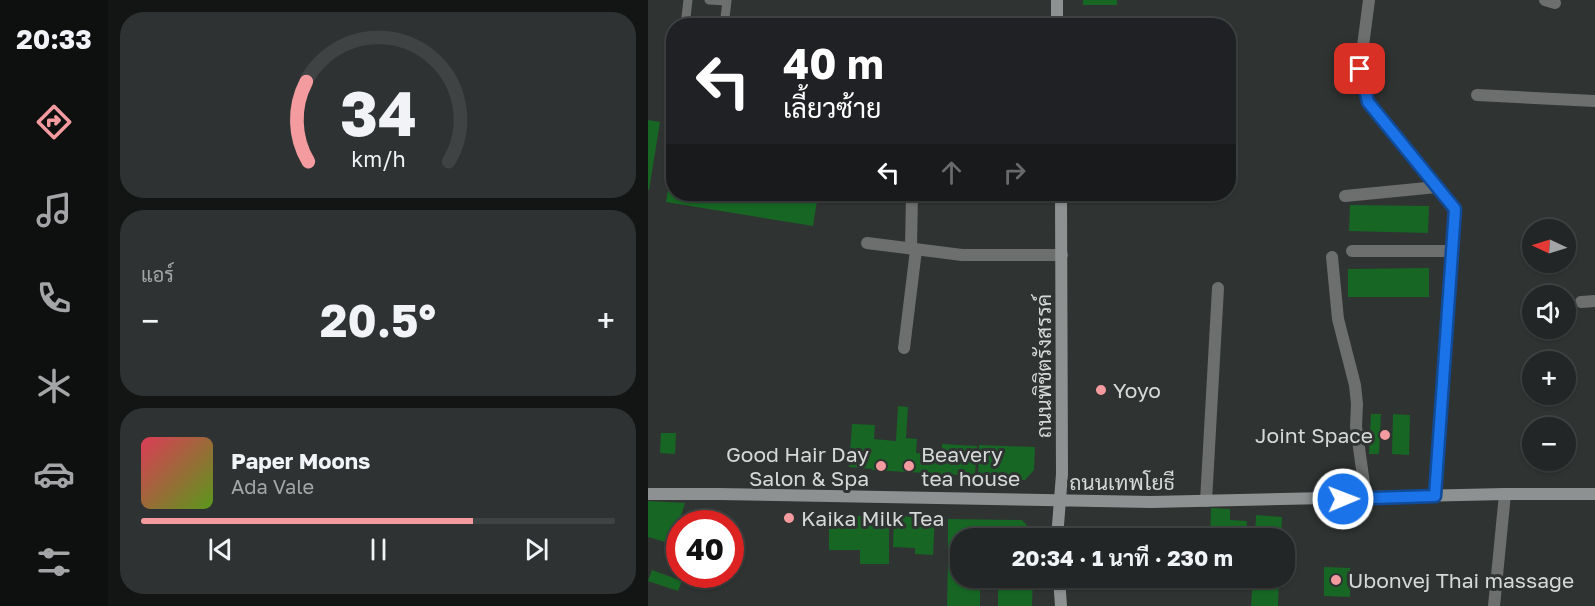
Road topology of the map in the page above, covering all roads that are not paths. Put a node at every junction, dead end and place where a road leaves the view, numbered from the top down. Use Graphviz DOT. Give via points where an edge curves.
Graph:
graph roads {
  1 [pos="688,0"];
  2 [pos="709,0"];
  3 [pos="1057,0"];
  4 [pos="1369,0"];
  5 [pos="727,1"];
  6 [pos="686,18"];
  7 [pos="725,18"];
  8 [pos="1057,18"];
  9 [pos="1477,95"];
  10 [pos="1595,101"];
  11 [pos="1437,187"];
  12 [pos="1345,196"];
  13 [pos="912,201"];
  14 [pos="1061,201"];
  15 [pos="867,243"];
  16 [pos="913,249"];
  17 [pos="1352,251"];
  18 [pos="1452,251"];
  19 [pos="1062,255"];
  20 [pos="1332,257"];
  21 [pos="1218,288"];
  22 [pos="1595,301"];
  23 [pos="1581,302"];
  24 [pos="904,348"];
  25 [pos="648,494"];
  26 [pos="1505,494"];
  27 [pos="1595,494"];
  28 [pos="1435,496"];
  29 [pos="1366,498"];
  30 [pos="1059,501"];
  31 [pos="1206,501"];
  32 [pos="1058,528"];
  33 [pos="1060,588"];
  34 [pos="1061,606"];
  35 [pos="1494,606"];
  1 -- 6 [label="lane"];
  2 -- 5 [label="lane"];
  3 -- 8 [label="street"];
  4 -- 11 [label="street" via="1360,69 1368,102"];
  5 -- 7 [label="lane"];
  9 -- 10 [label="street"];
  11 -- 12 [label="street"];
  11 -- 18 [label="street" via="1455,209"];
  13 -- 16 [label="street"];
  14 -- 19 [label="street, ถนนพิชิตรังสรรค์"];
  15 -- 16 [label="street"];
  16 -- 19 [label="street" via="962,255"];
  16 -- 24 [label="street"];
  17 -- 18 [label="street"];
  18 -- 28 [label="street"];
  19 -- 30 [label="street, ถนนพิชิตรังสรรค์"];
  20 -- 29 [label="street" via="1338,319 1355,385"];
  21 -- 31 [label="street"];
  22 -- 23 [label="street"];
  25 -- 30 [label="street, ถนนเทพโยธี"];
  26 -- 27 [label="street, ถนนเทพโยธี"];
  26 -- 28 [label="street, ถนนเทพโยธี"];
  26 -- 35 [label="street"];
  28 -- 29 [label="street, ถนนเทพโยธี"];
  29 -- 31 [label="street, ถนนเทพโยธี"];
  30 -- 31 [label="street, ถนนเทพโยธี"];
  30 -- 32 [label="street, ถนนพิชิตรังสรรค์"];
  33 -- 34 [label="street"];
}
